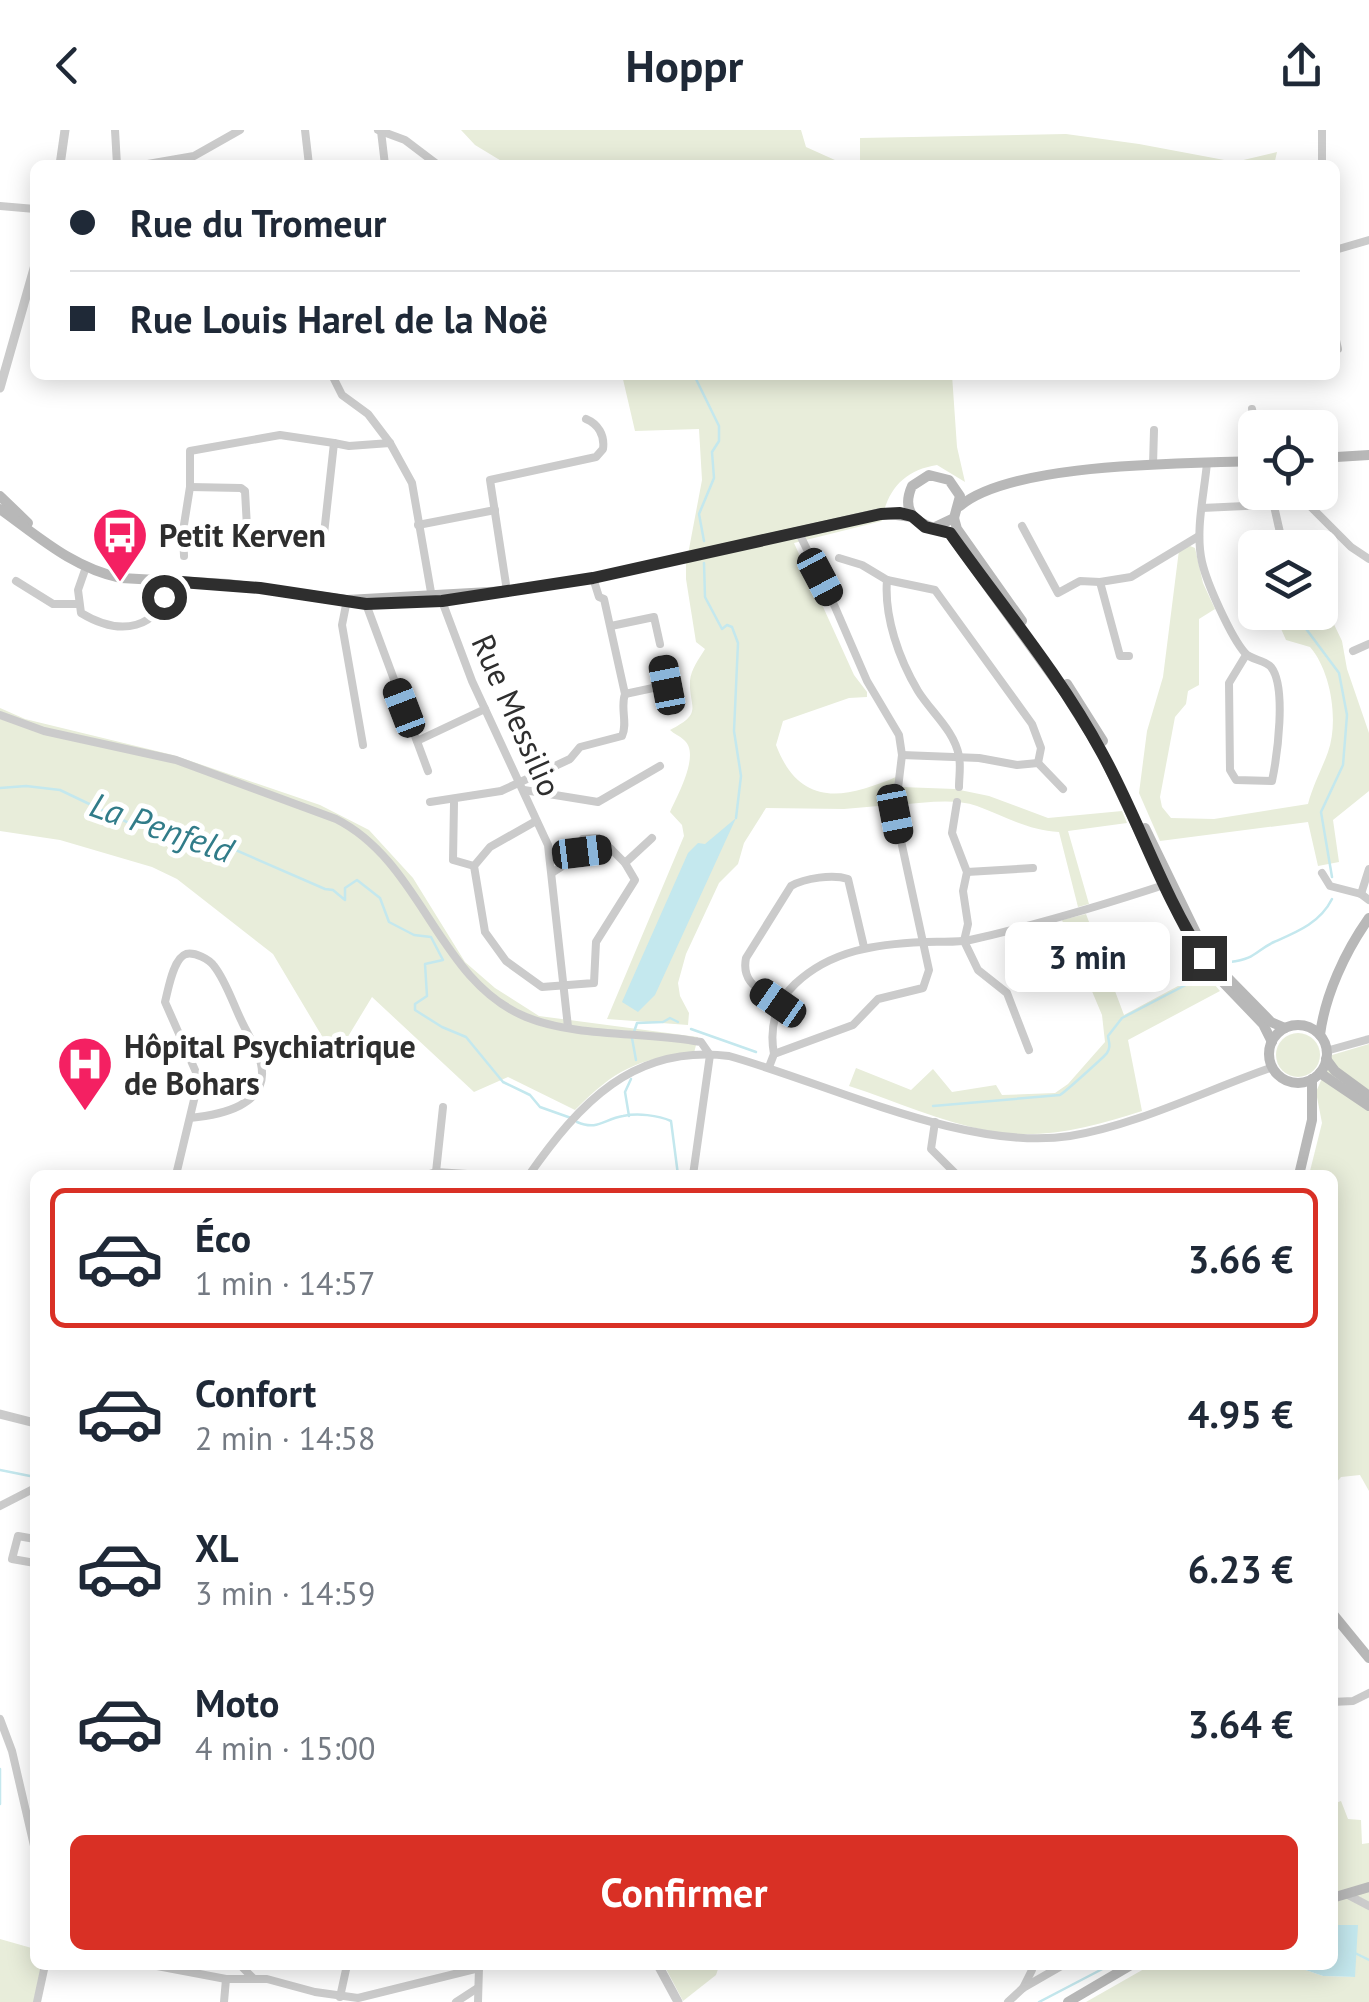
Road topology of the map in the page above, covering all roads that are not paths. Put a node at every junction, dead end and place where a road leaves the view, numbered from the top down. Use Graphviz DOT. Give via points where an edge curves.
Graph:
graph roads {
  1 [pos="65,130"];
  2 [pos="115,130"];
  3 [pos="240,130"];
  4 [pos="305,130"];
  5 [pos="379,130"];
  6 [pos="1322,130"];
  7 [pos="61,160"];
  8 [pos="117,160"];
  9 [pos="168,160"];
  10 [pos="308,160"];
  11 [pos="384,160"];
  12 [pos="431,160"];
  13 [pos="1322,160"];
  14 [pos="0,206"];
  15 [pos="30,209"];
  16 [pos="1369,240"];
  17 [pos="1340,249"];
  18 [pos="30,282"];
  19 [pos="334,380"];
  20 [pos="0,388"];
  21 [pos="586,418"];
  22 [pos="1154,430"];
  23 [pos="334,443"];
  24 [pos="390,443"];
  25 [pos="1369,455"];
  26 [pos="1338,457"];
  27 [pos="1238,461"];
  28 [pos="1208,463"];
  29 [pos="1153,465"];
  30 [pos="190,487"];
  31 [pos="998,487"];
  32 [pos="956,488"];
  33 [pos="0,496"];
  34 [pos="908,496"];
  35 [pos="960,506"];
  36 [pos="1238,507"];
  37 [pos="1202,508"];
  38 [pos="0,510"];
  39 [pos="494,510"];
  40 [pos="1314,510"];
  41 [pos="881,514"];
  42 [pos="912,516"];
  43 [pos="954,518"];
  44 [pos="418,525"];
  45 [pos="1022,526"];
  46 [pos="933,528"];
  47 [pos="798,531"];
  48 [pos="1199,536"];
  49 [pos="184,556"];
  50 [pos="839,558"];
  51 [pos="1369,559"];
  52 [pos="81,565"];
  53 [pos="593,578"];
  54 [pos="888,580"];
  55 [pos="16,581"];
  56 [pos="168,581"];
  57 [pos="1100,582"];
  58 [pos="507,591"];
  59 [pos="347,600"];
  60 [pos="437,600"];
  61 [pos="78,604"];
  62 [pos="366,604"];
  63 [pos="611,626"];
  64 [pos="660,644"];
  65 [pos="1369,644"];
  66 [pos="1352,651"];
  67 [pos="1246,655"];
  68 [pos="1129,656"];
  69 [pos="662,660"];
  70 [pos="625,694"];
  71 [pos="485,709"];
  72 [pos="0,715"];
  73 [pos="417,740"];
  74 [pos="363,744"];
  75 [pos="902,754"];
  76 [pos="959,757"];
  77 [pos="1038,763"];
  78 [pos="660,766"];
  79 [pos="428,771"];
  80 [pos="522,786"];
  81 [pos="959,787"];
  82 [pos="1063,789"];
  83 [pos="430,802"];
  84 [pos="958,802"];
  85 [pos="454,803"];
  86 [pos="536,821"];
  87 [pos="652,838"];
  88 [pos="452,860"];
  89 [pos="626,863"];
  90 [pos="474,866"];
  91 [pos="1033,868"];
  92 [pos="1369,868"];
  93 [pos="450,871"];
  94 [pos="553,872"];
  95 [pos="967,872"];
  96 [pos="1322,874"];
  97 [pos="1164,885"];
  98 [pos="1365,897"];
  99 [pos="1369,918"];
  100 [pos="964,941"];
  101 [pos="922,942"];
  102 [pos="864,947"];
  103 [pos="564,985"];
  104 [pos="778,1003"];
  105 [pos="1323,1012"];
  106 [pos="568,1026"];
  107 [pos="1304,1026"];
  108 [pos="1286,1028"];
  109 [pos="1320,1036"];
  110 [pos="1369,1039"];
  111 [pos="1272,1042"];
  112 [pos="710,1054"];
  113 [pos="774,1054"];
  114 [pos="1326,1055"];
  115 [pos="1016,1056"];
  116 [pos="768,1067"];
  117 [pos="1273,1067"];
  118 [pos="1316,1076"];
  119 [pos="1296,1084"];
  120 [pos="1369,1096"];
  121 [pos="1369,1106"];
  122 [pos="443,1107"];
  123 [pos="1312,1108"];
  124 [pos="190,1118"];
  125 [pos="936,1122"];
  126 [pos="177,1170"];
  127 [pos="436,1170"];
  128 [pos="533,1170"];
  129 [pos="694,1170"];
  130 [pos="951,1170"];
  131 [pos="1300,1170"];
  132 [pos="0,1414"];
  133 [pos="30,1421"];
  134 [pos="30,1491"];
  135 [pos="0,1506"];
  136 [pos="30,1538"];
  137 [pos="30,1562"];
  138 [pos="1338,1620"];
  139 [pos="1369,1658"];
  140 [pos="1369,1694"];
  141 [pos="1338,1702"];
  142 [pos="0,1719"];
  143 [pos="30,1828"];
  144 [pos="1369,1887"];
  145 [pos="1348,1895"];
  146 [pos="1338,1897"];
  147 [pos="1369,1906"];
  148 [pos="45,1970"];
  149 [pos="178,1970"];
  150 [pos="245,1970"];
  151 [pos="346,1970"];
  152 [pos="465,1970"];
  153 [pos="479,1970"];
  154 [pos="661,1970"];
  155 [pos="1032,1970"];
  156 [pos="1054,1970"];
  157 [pos="1123,1970"];
  158 [pos="253,1978"];
  159 [pos="226,1979"];
  160 [pos="1023,1988"];
  161 [pos="388,1990"];
  162 [pos="476,1990"];
  163 [pos="340,1998"];
  164 [pos="37,2002"];
  165 [pos="224,2002"];
  166 [pos="391,2002"];
  167 [pos="456,2002"];
  168 [pos="478,2002"];
  169 [pos="678,2002"];
  170 [pos="1008,2002"];
  171 [pos="1068,2002"];
  1 -- 7 [label="street"];
  2 -- 8 [label="street"];
  3 -- 9 [label="street" via="200,154"];
  4 -- 10 [label="street"];
  5 -- 11 [label="street"];
  5 -- 12 [label="street"];
  6 -- 13 [label="street"];
  14 -- 15 [label="street"];
  16 -- 17 [label="street"];
  18 -- 20 [label="street"];
  19 -- 24 [label="street, Rue Messilio"];
  21 -- 39 [label="street" via="602,435 600,453 490,480"];
  22 -- 29 [label="street"];
  23 -- 24 [label="street"];
  23 -- 30 [label="street" via="280,435 192,450"];
  23 -- 30 [label="street" via="322,543 250,531 241,488"];
  24 -- 44 [label="street, Rue Messilio" via="412,484"];
  25 -- 26 [label="main road"];
  27 -- 28 [label="main road"];
  28 -- 29 [label="main road"];
  28 -- 37 [label="street"];
  29 -- 31 [label="main road" via="1080,470"];
  30 -- 49 [label="street"];
  31 -- 32 [label="main road"];
  31 -- 35 [label="main road"];
  32 -- 34 [label="main road" via="929,475"];
  32 -- 35 [label="main road"];
  33 -- 52 [label="main road"];
  34 -- 41 [label="main road"];
  34 -- 42 [label="main road"];
  35 -- 43 [label="main road"];
  36 -- 37 [label="street"];
  37 -- 48 [label="street"];
  38 -- 52 [label="main road"];
  39 -- 44 [label="street"];
  39 -- 58 [label="street"];
  40 -- 51 [label="street"];
  41 -- 42 [label="main road"];
  41 -- 47 [label="main road"];
  42 -- 46 [label="main road"];
  43 -- 46 [label="main road"];
  43 -- 108 [label="main road" via="1097,730 1208,952 1271,1022"];
  44 -- 60 [label="street, Rue Messilio"];
  45 -- 57 [label="street" via="1058,593 1080,581"];
  46 -- 97 [label="main road" via="950,533 1083,720"];
  47 -- 53 [label="main road"];
  47 -- 75 [label="street" via="867,682 895,724"];
  48 -- 57 [label="street" via="1131,576"];
  48 -- 67 [label="street" via="1211,590"];
  50 -- 54 [label="street"];
  52 -- 56 [label="main road" via="122,578"];
  52 -- 61 [label="street"];
  53 -- 58 [label="main road"];
  53 -- 63 [label="street"];
  54 -- 76 [label="street" via="896,642"];
  54 -- 77 [label="street" via="935,590 1032,724 1041,748"];
  55 -- 61 [label="street" via="53,604"];
  56 -- 59 [label="main road"];
  56 -- 61 [label="street" via="143,624 98,624"];
  57 -- 68 [label="street" via="1120,656"];
  58 -- 60 [label="main road"];
  59 -- 60 [label="main road"];
  59 -- 62 [label="main road"];
  59 -- 74 [label="street" via="342,625"];
  60 -- 62 [label="main road"];
  60 -- 71 [label="street, Rue Messilio"];
  62 -- 73 [label="street"];
  63 -- 64 [label="street" via="654,617"];
  63 -- 70 [label="street"];
  65 -- 66 [label="street"];
  67 -- 67 [label="street" via="1274,670 1279,713 1272,781 1236,780 1230,770 1229,683"];
  69 -- 70 [label="street" via="667,685"];
  70 -- 80 [label="street" via="622,736 580,748"];
  71 -- 73 [label="street"];
  71 -- 80 [label="street, Rue Messilio"];
  72 -- 106 [label="street" via="176,760 348,824 387,856 476,981 525,1016"];
  73 -- 79 [label="street"];
  75 -- 76 [label="street"];
  75 -- 101 [label="street" via="895,814"];
  76 -- 77 [label="street"];
  76 -- 81 [label="street"];
  77 -- 82 [label="street"];
  78 -- 80 [label="street" via="598,802"];
  80 -- 83 [label="street"];
  80 -- 86 [label="street, Rue Messilio"];
  84 -- 95 [label="street" via="952,832"];
  85 -- 88 [label="street"];
  86 -- 90 [label="street" via="490,847"];
  86 -- 94 [label="street, Rue Messilio"];
  87 -- 89 [label="street"];
  88 -- 90 [label="street"];
  88 -- 93 [label="street"];
  89 -- 94 [label="street" via="612,849 582,852"];
  89 -- 103 [label="street" via="635,880 596,942 594,983"];
  90 -- 103 [label="street" via="485,932 506,961 542,987"];
  91 -- 95 [label="street"];
  92 -- 98 [label="street"];
  94 -- 103 [label="street, Rue Messilio"];
  95 -- 100 [label="street"];
  96 -- 98 [label="street" via="1330,886"];
  97 -- 100 [label="street"];
  97 -- 111 [label="main road" via="1204,958"];
  99 -- 105 [label="main road"];
  100 -- 101 [label="street"];
  100 -- 115 [label="street" via="978,970 1007,993 1028,1049"];
  101 -- 102 [label="street"];
  101 -- 113 [label="street" via="929,970 922,988 878,999 853,1025"];
  102 -- 104 [label="street" via="810,970"];
  102 -- 104 [label="street" via="848,879 791,886 744,969 748,982"];
  103 -- 106 [label="street, Rue Messilio"];
  104 -- 113 [label="street"];
  105 -- 107 [label="main road"];
  105 -- 109 [label="main road"];
  106 -- 112 [label="street" via="702,1042"];
  107 -- 108 [label="main road"];
  107 -- 109 [label="main road"];
  108 -- 111 [label="main road"];
  109 -- 114 [label="main road"];
  110 -- 114 [label="street"];
  111 -- 117 [label="main road"];
  112 -- 116 [label="street"];
  112 -- 128 [label="street" via="622,1074 584,1106"];
  112 -- 129 [label="street"];
  113 -- 116 [label="street"];
  114 -- 118 [label="main road"];
  114 -- 120 [label="main road" via="1335,1071"];
  116 -- 125 [label="street"];
  117 -- 119 [label="main road"];
  117 -- 125 [label="street" via="1069,1136 1004,1137"];
  118 -- 119 [label="main road"];
  118 -- 121 [label="main road"];
  118 -- 123 [label="main road"];
  119 -- 123 [label="main road"];
  122 -- 127 [label="street"];
  123 -- 131 [label="main road"];
  124 -- 124 [label="street" via="244,1106 262,1074 214,965 188,954 177,964 164,1002 198,1071"];
  124 -- 126 [label="street"];
  125 -- 130 [label="street" via="931,1149"];
  132 -- 133 [label="street"];
  134 -- 135 [label="street"];
  136 -- 137 [label="street" via="18,1536 12,1559"];
  138 -- 139 [label="main road"];
  140 -- 141 [label="street"];
  142 -- 143 [label="street"];
  144 -- 145 [label="main road"];
  145 -- 146 [label="main road"];
  145 -- 147 [label="street"];
  148 -- 164 [label="street"];
  149 -- 159 [label="street"];
  150 -- 158 [label="street"];
  151 -- 163 [label="street"];
  152 -- 161 [label="street"];
  153 -- 162 [label="street"];
  154 -- 169 [label="street"];
  155 -- 160 [label="street"];
  156 -- 160 [label="street"];
  157 -- 171 [label="main road"];
  158 -- 159 [label="street"];
  158 -- 163 [label="street"];
  159 -- 165 [label="street"];
  160 -- 170 [label="street"];
  161 -- 163 [label="street"];
  161 -- 166 [label="street"];
  162 -- 167 [label="street"];
  162 -- 168 [label="street"];
}
